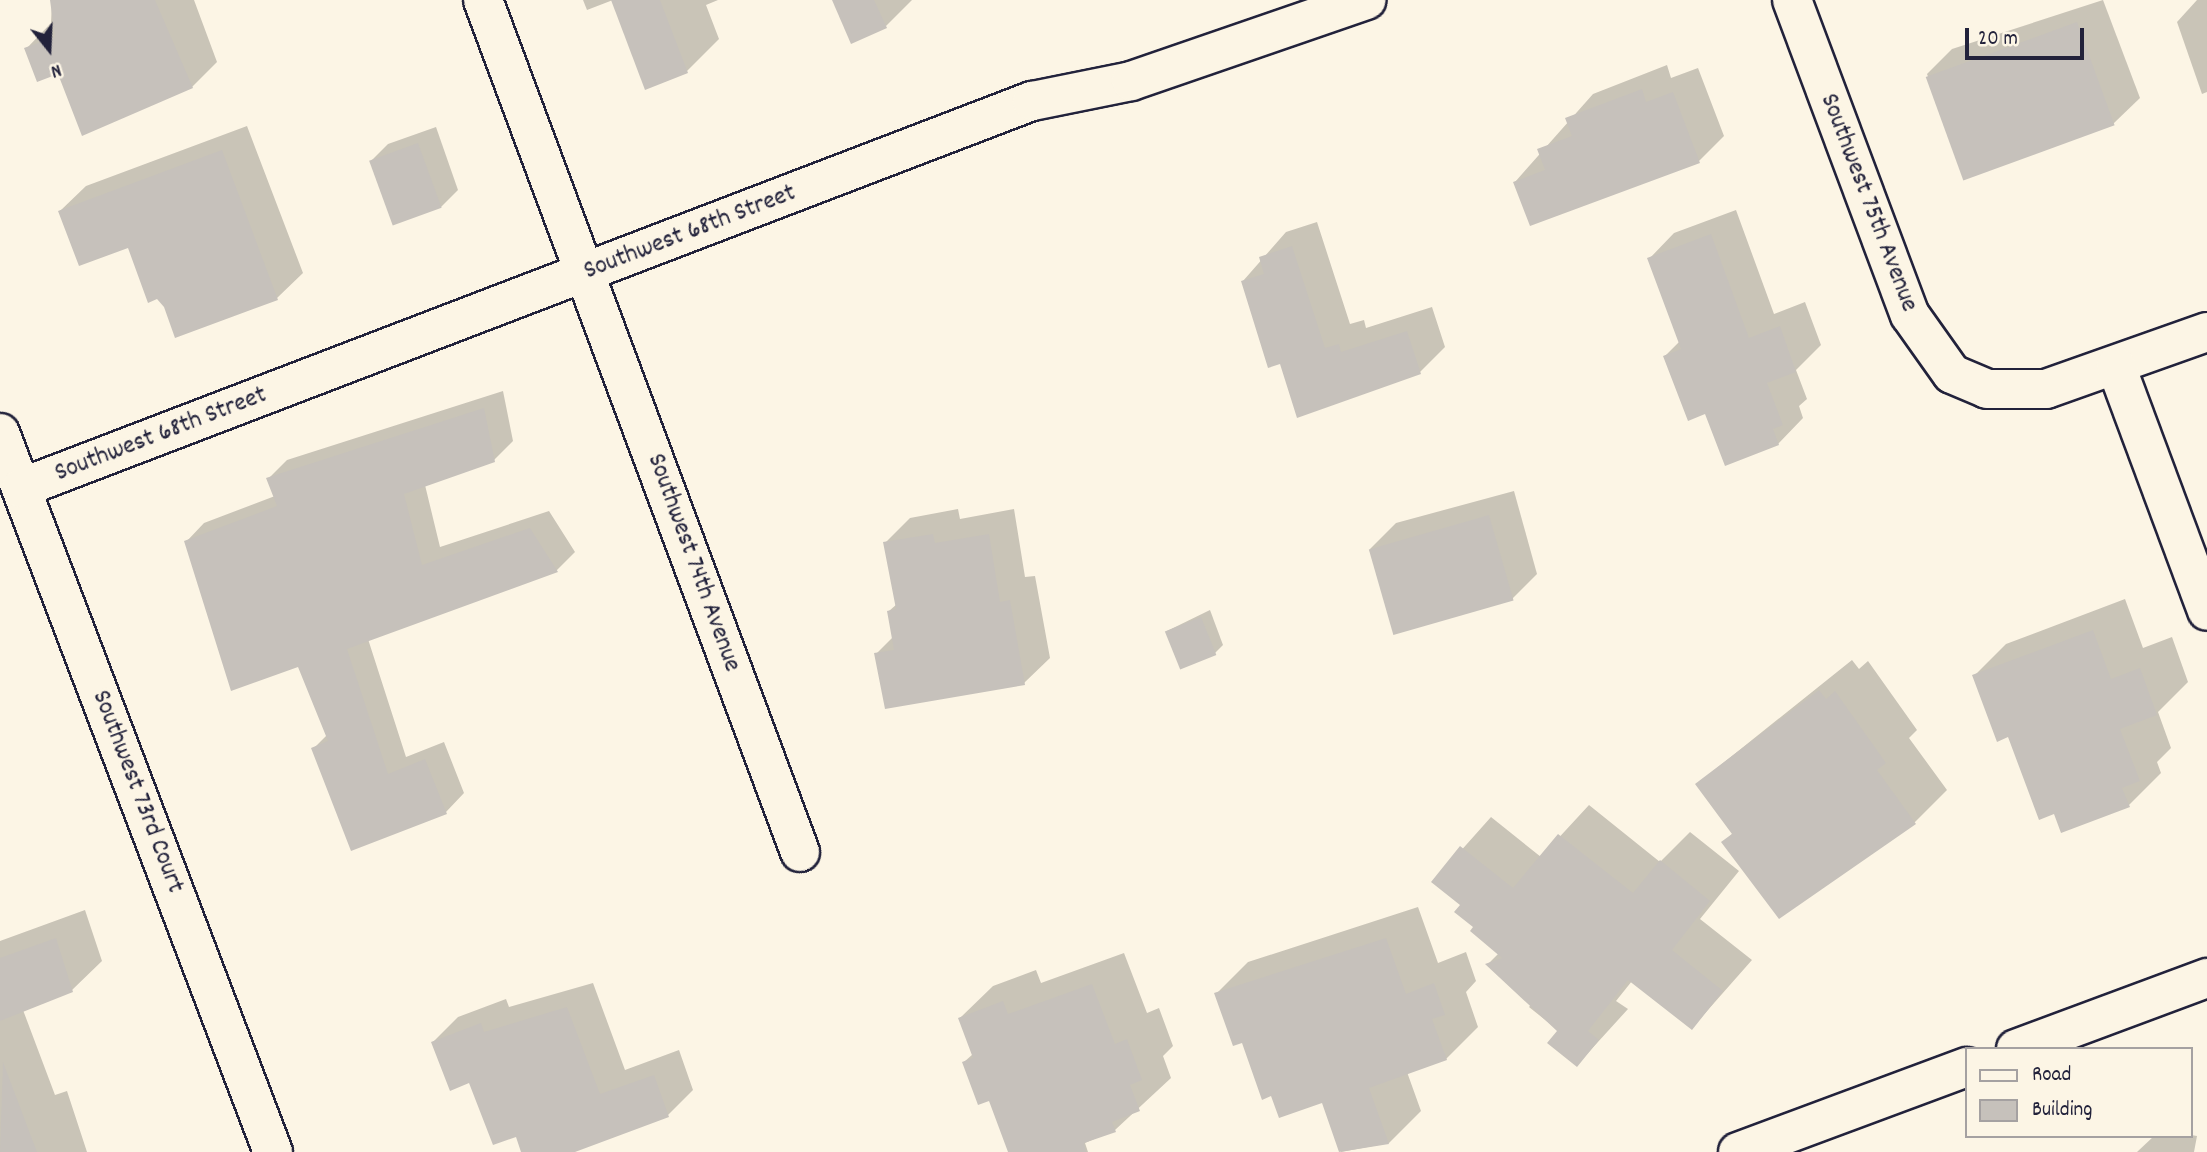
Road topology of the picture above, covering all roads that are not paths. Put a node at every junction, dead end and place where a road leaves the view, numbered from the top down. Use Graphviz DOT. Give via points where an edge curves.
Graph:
graph roads {
  1 [pos="483,0"];
  2 [pos="1366,0"];
  3 [pos="1792,0"];
  4 [pos="586,273"];
  5 [pos="2207,332"];
  6 [pos="2116,366"];
  7 [pos="0,433"];
  8 [pos="21,488"];
  9 [pos="2207,611"];
  10 [pos="800,852"];
  11 [pos="2207,978"];
  12 [pos="2021,1047"];
  13 [pos="1966,1067"];
  14 [pos="273,1152"];
  15 [pos="1738,1152"];
  1 -- 4 [label="street, Southwest 74th Avenue"];
  2 -- 4 [label="street, Southwest 68th Street" via="1131,81 1032,101"];
  3 -- 6 [label="street, Southwest 75th Avenue" via="1915,327 1940,363 1973,386 2034,391"];
  4 -- 8 [label="street, Southwest 68th Street"];
  4 -- 10 [label="street, Southwest 74th Avenue"];
  5 -- 6 [label="street"];
  6 -- 9 [label="street"];
  7 -- 8 [label="street, Southwest 73rd Court"];
  8 -- 14 [label="street, Southwest 73rd Court"];
  11 -- 12 [label="street"];
  13 -- 15 [label="street"];
}
